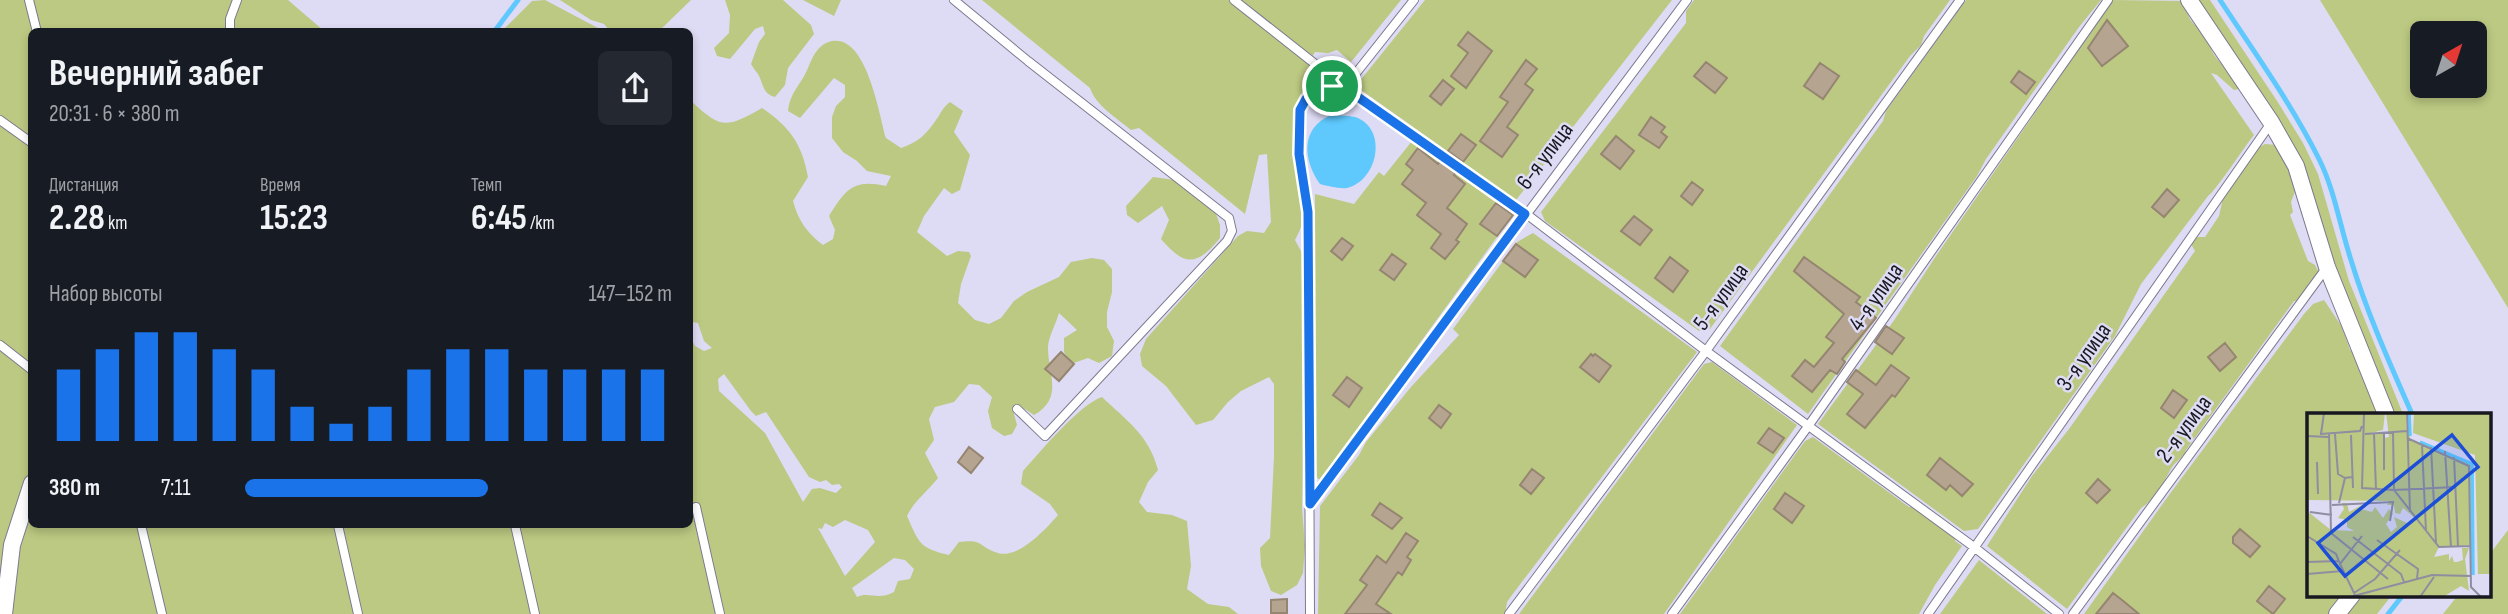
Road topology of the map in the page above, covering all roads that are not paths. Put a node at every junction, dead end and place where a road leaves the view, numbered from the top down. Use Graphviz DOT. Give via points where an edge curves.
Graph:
graph roads {
  1 [pos="29,0"];
  2 [pos="237,0"];
  3 [pos="954,0"];
  4 [pos="1234,0"];
  5 [pos="1414,0"];
  6 [pos="1687,0"];
  7 [pos="1960,0"];
  8 [pos="2108,0"];
  9 [pos="2189,0"];
  10 [pos="36,28"];
  11 [pos="230,28"];
  12 [pos="1345,88"];
  13 [pos="0,120"];
  14 [pos="2271,122"];
  15 [pos="28,140"];
  16 [pos="1525,214"];
  17 [pos="2327,267"];
  18 [pos="0,345"];
  19 [pos="1706,351"];
  20 [pos="28,367"];
  21 [pos="1017,409"];
  22 [pos="2385,413"];
  23 [pos="1809,425"];
  24 [pos="28,492"];
  25 [pos="1310,504"];
  26 [pos="696,507"];
  27 [pos="142,528"];
  28 [pos="339,528"];
  29 [pos="516,528"];
  30 [pos="6,543"];
  31 [pos="1974,547"];
  32 [pos="2351,596"];
  33 [pos="5,614"];
  34 [pos="162,614"];
  35 [pos="358,614"];
  36 [pos="535,614"];
  37 [pos="720,614"];
  38 [pos="1310,614"];
  39 [pos="1509,614"];
  40 [pos="1672,614"];
  41 [pos="1928,614"];
  42 [pos="2059,614"];
  43 [pos="2073,614"];
  44 [pos="2337,614"];
  1 -- 10 [label="lane"];
  2 -- 11 [label="lane"];
  3 -- 21 [label="lane" via="1229,218 1227,241 1045,436"];
  4 -- 12 [label="lane"];
  5 -- 12 [label="lane"];
  6 -- 16 [label="lane, 6-я улица"];
  7 -- 19 [label="lane, 5-я улица"];
  8 -- 23 [label="lane, 4-я улица"];
  9 -- 14 [label="street"];
  12 -- 16 [label="lane"];
  12 -- 25 [label="lane" via="1318,88 1300,110 1299,154 1308,212"];
  13 -- 15 [label="lane"];
  14 -- 17 [label="street" via="2296,166"];
  14 -- 31 [label="lane, 3-я улица"];
  16 -- 19 [label="lane"];
  16 -- 25 [label="lane, 6-я улица"];
  17 -- 22 [label="street"];
  17 -- 43 [label="lane, 2-я улица"];
  18 -- 20 [label="lane"];
  19 -- 23 [label="lane"];
  19 -- 39 [label="lane, 5-я улица"];
  23 -- 31 [label="lane"];
  23 -- 40 [label="lane, 4-я улица"];
  24 -- 30 [label="street"];
  25 -- 38 [label="lane"];
  26 -- 37 [label="lane"];
  27 -- 34 [label="lane"];
  28 -- 35 [label="lane"];
  29 -- 36 [label="lane"];
  30 -- 33 [label="street"];
  31 -- 41 [label="lane, 3-я улица"];
  31 -- 42 [label="lane"];
  32 -- 44 [label="street"];
}
